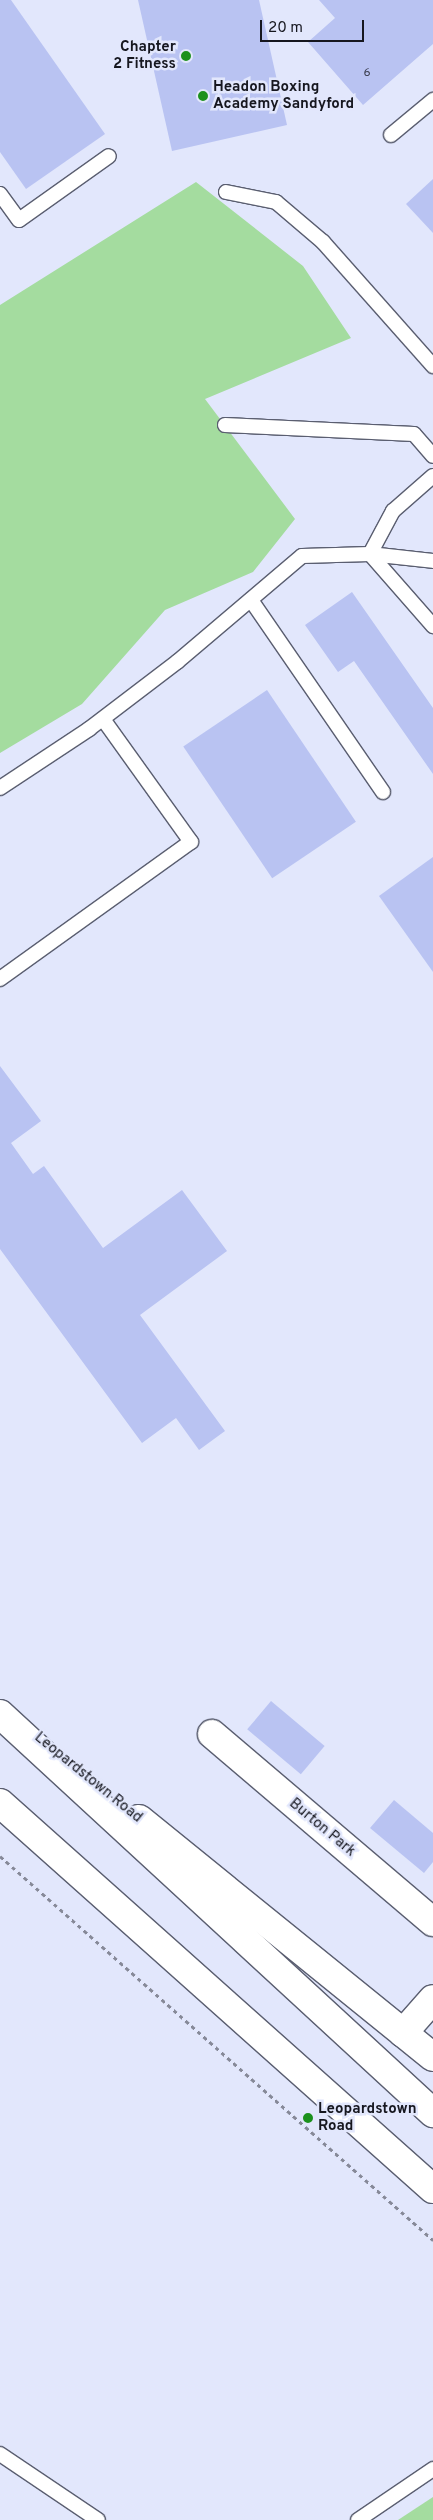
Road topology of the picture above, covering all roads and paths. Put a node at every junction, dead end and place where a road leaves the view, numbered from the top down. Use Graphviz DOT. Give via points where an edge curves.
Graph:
graph roads {
  1 [pos="433,100"];
  2 [pos="391,135"];
  3 [pos="109,156"];
  4 [pos="226,192"];
  5 [pos="0,194"];
  6 [pos="433,366"];
  7 [pos="225,425"];
  8 [pos="433,456"];
  9 [pos="433,476"];
  10 [pos="370,554"];
  11 [pos="433,561"];
  12 [pos="251,600"];
  13 [pos="433,626"];
  14 [pos="103,718"];
  15 [pos="0,788"];
  16 [pos="383,792"];
  17 [pos="0,979"];
  18 [pos="0,1707"];
  19 [pos="0,1714"];
  20 [pos="212,1734"];
  21 [pos="0,1803"];
  22 [pos="0,1856"];
  23 [pos="433,1922"];
  24 [pos="433,1999"];
  25 [pos="404,2032"];
  26 [pos="433,2057"];
  27 [pos="433,2114"];
  28 [pos="433,2189"];
  29 [pos="433,2240"];
  30 [pos="0,2454"];
  31 [pos="433,2470"];
  32 [pos="98,2520"];
  33 [pos="358,2520"];
  1 -- 2 [label="lane"];
  3 -- 5 [label="lane" via="19,220"];
  4 -- 6 [label="lane" via="276,202 323,242"];
  7 -- 8 [label="lane" via="414,434"];
  9 -- 10 [label="lane" via="393,511"];
  10 -- 11 [label="lane"];
  10 -- 12 [label="lane" via="302,556"];
  10 -- 13 [label="lane"];
  12 -- 14 [label="lane"];
  12 -- 16 [label="lane"];
  14 -- 15 [label="lane"];
  14 -- 17 [label="lane" via="191,842"];
  18 -- 25 [label="main road, Leopardstown Road"];
  19 -- 27 [label="main road"];
  20 -- 23 [label="main road, Burton Park"];
  21 -- 28 [label="main road"];
  22 -- 29 [label="path"];
  24 -- 25 [label="main road"];
  25 -- 26 [label="main road, Leopardstown Road"];
  30 -- 32 [label="lane"];
  31 -- 33 [label="lane"];
}
